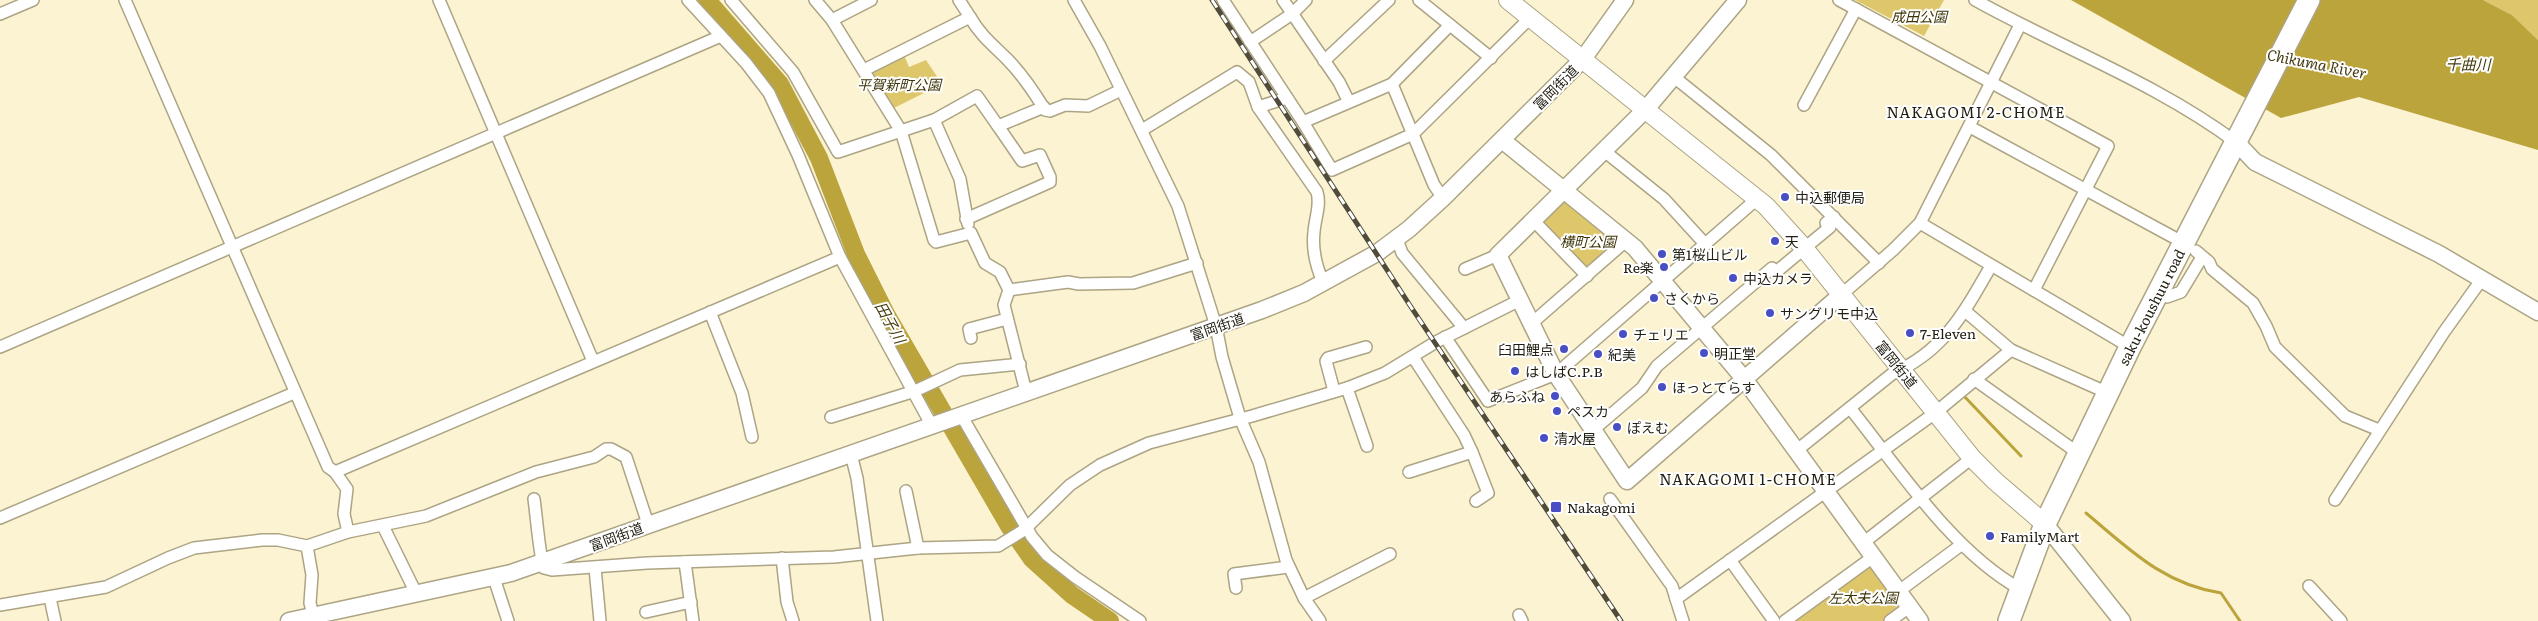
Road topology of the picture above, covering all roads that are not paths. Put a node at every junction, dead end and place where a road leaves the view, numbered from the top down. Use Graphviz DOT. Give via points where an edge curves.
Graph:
graph roads {
  1 [pos="33,0"];
  2 [pos="125,0"];
  3 [pos="439,0"];
  4 [pos="688,0"];
  5 [pos="731,0"];
  6 [pos="815,0"];
  7 [pos="871,0"];
  8 [pos="959,0"];
  9 [pos="1074,0"];
  10 [pos="1223,0"];
  11 [pos="1283,0"];
  12 [pos="1306,0"];
  13 [pos="1389,0"];
  14 [pos="1419,0"];
  15 [pos="1508,0"];
  16 [pos="1625,0"];
  17 [pos="1738,0"];
  18 [pos="1839,0"];
  19 [pos="1975,0"];
  20 [pos="2309,0"];
  21 [pos="1856,9"];
  22 [pos="0,14"];
  23 [pos="1292,14"];
  24 [pos="970,17"];
  25 [pos="1530,18"];
  26 [pos="832,20"];
  27 [pos="1450,25"];
  28 [pos="2020,25"];
  29 [pos="721,36"];
  30 [pos="1250,42"];
  31 [pos="1491,58"];
  32 [pos="1583,59"];
  33 [pos="1324,60"];
  34 [pos="864,70"];
  35 [pos="1674,78"];
  36 [pos="1392,84"];
  37 [pos="1992,84"];
  38 [pos="1121,90"];
  39 [pos="1287,98"];
  40 [pos="1349,102"];
  41 [pos="1804,105"];
  42 [pos="1044,107"];
  43 [pos="1258,107"];
  44 [pos="1646,109"];
  45 [pos="934,120"];
  46 [pos="1303,122"];
  47 [pos="998,126"];
  48 [pos="1970,127"];
  49 [pos="1142,130"];
  50 [pos="901,131"];
  51 [pos="496,132"];
  52 [pos="1413,134"];
  53 [pos="2239,138"];
  54 [pos="1502,140"];
  55 [pos="1603,150"];
  56 [pos="1564,190"];
  57 [pos="2086,190"];
  58 [pos="1443,198"];
  59 [pos="1758,198"];
  60 [pos="1834,217"];
  61 [pos="966,219"];
  62 [pos="1534,221"];
  63 [pos="1920,223"];
  64 [pos="971,233"];
  65 [pos="2173,237"];
  66 [pos="1397,239"];
  67 [pos="1627,240"];
  68 [pos="1706,245"];
  69 [pos="232,248"];
  70 [pos="1804,248"];
  71 [pos="1498,255"];
  72 [pos="840,257"];
  73 [pos="1198,263"];
  74 [pos="1879,263"];
  75 [pos="1991,266"];
  76 [pos="1465,269"];
  77 [pos="1586,276"];
  78 [pos="2482,280"];
  79 [pos="1664,281"];
  80 [pos="1323,282"];
  81 [pos="1009,290"];
  82 [pos="2034,290"];
  83 [pos="2158,292"];
  84 [pos="1841,295"];
  85 [pos="1520,300"];
  86 [pos="1965,311"];
  87 [pos="710,312"];
  88 [pos="2538,312"];
  89 [pos="1007,319"];
  90 [pos="1532,323"];
  91 [pos="1216,326"];
  92 [pos="1703,327"];
  93 [pos="1464,328"];
  94 [pos="1446,337"];
  95 [pos="971,338"];
  96 [pos="0,347"];
  97 [pos="1366,347"];
  98 [pos="2130,347"];
  99 [pos="2011,350"];
  100 [pos="1413,357"];
  101 [pos="593,361"];
  102 [pos="1020,364"];
  103 [pos="1901,370"];
  104 [pos="1556,374"];
  105 [pos="1974,379"];
  106 [pos="1745,380"];
  107 [pos="1347,388"];
  108 [pos="1334,391"];
  109 [pos="914,392"];
  110 [pos="1026,392"];
  111 [pos="294,393"];
  112 [pos="2108,393"];
  113 [pos="1850,408"];
  114 [pos="1935,413"];
  115 [pos="830,416"];
  116 [pos="958,416"];
  117 [pos="1240,418"];
  118 [pos="934,425"];
  119 [pos="1593,430"];
  120 [pos="2379,430"];
  121 [pos="752,437"];
  122 [pos="1367,446"];
  123 [pos="1884,450"];
  124 [pos="1796,451"];
  125 [pos="1472,452"];
  126 [pos="2078,453"];
  127 [pos="851,454"];
  128 [pos="1972,458"];
  129 [pos="335,472"];
  130 [pos="1409,472"];
  131 [pos="906,491"];
  132 [pos="1825,492"];
  133 [pos="1922,498"];
  134 [pos="534,499"];
  135 [pos="1610,499"];
  136 [pos="2335,500"];
  137 [pos="1476,501"];
  138 [pos="0,518"];
  139 [pos="648,524"];
  140 [pos="2044,524"];
  141 [pos="383,526"];
  142 [pos="1026,529"];
  143 [pos="348,532"];
  144 [pos="1862,543"];
  145 [pos="1961,545"];
  146 [pos="307,546"];
  147 [pos="918,548"];
  148 [pos="1390,554"];
  149 [pos="868,555"];
  150 [pos="1873,556"];
  151 [pos="782,558"];
  152 [pos="1730,560"];
  153 [pos="541,562"];
  154 [pos="685,562"];
  155 [pos="1288,567"];
  156 [pos="595,568"];
  157 [pos="494,578"];
  158 [pos="2309,586"];
  159 [pos="1236,588"];
  160 [pos="2020,589"];
  161 [pos="1899,591"];
  162 [pos="416,593"];
  163 [pos="50,598"];
  164 [pos="1304,598"];
  165 [pos="1676,599"];
  166 [pos="690,602"];
  167 [pos="0,605"];
  168 [pos="1909,607"];
  169 [pos="646,612"];
  170 [pos="317,616"];
  171 [pos="55,621"];
  172 [pos="289,621"];
  173 [pos="508,621"];
  174 [pos="600,621"];
  175 [pos="693,621"];
  176 [pos="793,621"];
  177 [pos="877,621"];
  178 [pos="1140,621"];
  179 [pos="1320,621"];
  180 [pos="1684,621"];
  181 [pos="1774,621"];
  182 [pos="1785,621"];
  183 [pos="1890,621"];
  184 [pos="1920,621"];
  185 [pos="2009,621"];
  186 [pos="2122,621"];
  187 [pos="2341,621"];
  1 -- 22 [label="street"];
  2 -- 69 [label="street"];
  3 -- 51 [label="street"];
  4 -- 29 [label="street"];
  5 -- 50 [label="street" via="793,72 835,149 842,151"];
  6 -- 26 [label="street"];
  7 -- 26 [label="street"];
  8 -- 24 [label="street"];
  9 -- 38 [label="street"];
  10 -- 30 [label="street"];
  11 -- 23 [label="street"];
  12 -- 23 [label="street"];
  13 -- 33 [label="street"];
  14 -- 27 [label="street"];
  15 -- 25 [label="main road"];
  16 -- 32 [label="main road"];
  17 -- 35 [label="main road"];
  18 -- 21 [label="street"];
  19 -- 28 [label="street"];
  20 -- 53 [label="highway, saku-koushuu road"];
  21 -- 37 [label="street"];
  21 -- 41 [label="street"];
  23 -- 30 [label="street"];
  23 -- 33 [label="street"];
  24 -- 34 [label="street"];
  24 -- 42 [label="street" via="988,43 1006,58"];
  25 -- 31 [label="street"];
  25 -- 32 [label="main road"];
  26 -- 34 [label="street"];
  27 -- 31 [label="street"];
  27 -- 36 [label="street"];
  28 -- 37 [label="street"];
  28 -- 53 [label="street"];
  29 -- 51 [label="street"];
  29 -- 72 [label="street" via="769,93"];
  30 -- 39 [label="street"];
  31 -- 52 [label="street"];
  32 -- 44 [label="main road, 富岡街道"];
  32 -- 54 [label="main road, 富岡街道"];
  33 -- 40 [label="street"];
  34 -- 50 [label="street"];
  35 -- 44 [label="main road"];
  35 -- 60 [label="street" via="1771,155"];
  36 -- 40 [label="street"];
  36 -- 52 [label="street"];
  37 -- 48 [label="street"];
  37 -- 57 [label="street" via="2108,146"];
  38 -- 42 [label="street" via="1084,107 1065,105 1050,110"];
  38 -- 49 [label="street"];
  39 -- 43 [label="street"];
  39 -- 46 [label="street"];
  40 -- 46 [label="street"];
  42 -- 47 [label="street"];
  43 -- 49 [label="street" via="1248,82 1237,72"];
  43 -- 80 [label="street" via="1317,192 1314,251"];
  44 -- 55 [label="main road"];
  44 -- 59 [label="main road, 富岡街道"];
  45 -- 47 [label="street" via="977,96"];
  45 -- 50 [label="street"];
  45 -- 61 [label="street" via="960,179"];
  46 -- 52 [label="street" via="1332,170"];
  47 -- 61 [label="street" via="1022,161 1040,155 1050,182"];
  48 -- 57 [label="street"];
  48 -- 63 [label="street"];
  49 -- 73 [label="street" via="1178,206"];
  50 -- 64 [label="street" via="934,240"];
  51 -- 69 [label="street"];
  51 -- 101 [label="street"];
  52 -- 58 [label="street" via="1434,185"];
  53 -- 78 [label="main road" via="2255,162 2387,227"];
  53 -- 83 [label="highway, saku-koushuu road"];
  54 -- 56 [label="main road"];
  54 -- 58 [label="main road, 富岡街道"];
  55 -- 56 [label="main road"];
  55 -- 68 [label="street" via="1664,199"];
  56 -- 62 [label="main road"];
  56 -- 67 [label="main road"];
  57 -- 65 [label="street"];
  57 -- 82 [label="street"];
  58 -- 66 [label="main road, 富岡街道"];
  59 -- 68 [label="street"];
  59 -- 70 [label="main road, 富岡街道"];
  60 -- 70 [label="street" via="1826,223 1830,227"];
  60 -- 74 [label="street"];
  61 -- 64 [label="street"];
  62 -- 71 [label="main road"];
  62 -- 77 [label="street"];
  63 -- 74 [label="street"];
  63 -- 75 [label="street"];
  64 -- 81 [label="street" via="985,263 1000,272"];
  66 -- 80 [label="main road, 富岡街道"];
  66 -- 93 [label="street" via="1402,253"];
  67 -- 77 [label="street"];
  67 -- 79 [label="main road"];
  68 -- 79 [label="street"];
  69 -- 96 [label="street"];
  69 -- 111 [label="street"];
  70 -- 84 [label="main road, 富岡街道"];
  70 -- 92 [label="street" via="1776,272 1772,268"];
  71 -- 76 [label="street"];
  71 -- 85 [label="main road"];
  72 -- 87 [label="street"];
  72 -- 109 [label="street"];
  73 -- 81 [label="street" via="1133,283 1068,282"];
  73 -- 91 [label="street"];
  74 -- 84 [label="street"];
  75 -- 82 [label="street"];
  75 -- 86 [label="street"];
  77 -- 90 [label="street"];
  78 -- 88 [label="main road"];
  78 -- 120 [label="street"];
  79 -- 92 [label="main road"];
  79 -- 104 [label="street"];
  80 -- 91 [label="main road, 富岡街道" via="1270,307"];
  81 -- 89 [label="street" via="1004,305"];
  82 -- 98 [label="street"];
  83 -- 98 [label="highway, saku-koushuu road"];
  83 -- 120 [label="street" via="2167,297 2181,292 2199,254 2253,303 2275,348 2338,410"];
  84 -- 103 [label="main road, 富岡街道"];
  84 -- 106 [label="main road"];
  85 -- 90 [label="main road"];
  85 -- 93 [label="street"];
  86 -- 99 [label="street"];
  86 -- 103 [label="street" via="1948,335"];
  87 -- 101 [label="street"];
  87 -- 121 [label="street" via="742,393"];
  89 -- 95 [label="street" via="969,329"];
  89 -- 102 [label="street"];
  90 -- 104 [label="main road"];
  91 -- 110 [label="main road, 富岡街道"];
  91 -- 117 [label="street"];
  92 -- 106 [label="main road"];
  92 -- 119 [label="street" via="1651,372 1642,388"];
  93 -- 94 [label="street"];
  94 -- 100 [label="street"];
  94 -- 104 [label="street" via="1488,401"];
  97 -- 108 [label="street" via="1328,358 1326,361"];
  98 -- 112 [label="highway, saku-koushuu road"];
  99 -- 105 [label="street"];
  99 -- 112 [label="street"];
  100 -- 107 [label="street" via="1386,373"];
  100 -- 125 [label="street"];
  101 -- 129 [label="street"];
  102 -- 109 [label="street" via="960,370"];
  102 -- 110 [label="street"];
  103 -- 113 [label="street"];
  103 -- 114 [label="main road, 富岡街道"];
  104 -- 119 [label="main road"];
  105 -- 114 [label="street"];
  105 -- 126 [label="street"];
  106 -- 119 [label="main road" via="1627,480"];
  106 -- 124 [label="main road"];
  107 -- 108 [label="street"];
  107 -- 122 [label="street"];
  108 -- 117 [label="street"];
  109 -- 115 [label="street"];
  109 -- 118 [label="street"];
  110 -- 116 [label="main road, 富岡街道"];
  111 -- 129 [label="street" via="328,467"];
  111 -- 138 [label="street"];
  112 -- 126 [label="highway, saku-koushuu road"];
  113 -- 123 [label="street"];
  113 -- 124 [label="street"];
  114 -- 123 [label="street"];
  114 -- 128 [label="main road, 富岡街道"];
  116 -- 118 [label="main road, 富岡街道"];
  116 -- 142 [label="street" via="995,468"];
  117 -- 142 [label="street" via="1149,443 1100,465 1070,486"];
  117 -- 155 [label="street" via="1259,462"];
  118 -- 127 [label="main road, 富岡街道"];
  120 -- 136 [label="street"];
  123 -- 132 [label="street"];
  123 -- 133 [label="street"];
  124 -- 132 [label="main road"];
  125 -- 130 [label="street"];
  125 -- 137 [label="street" via="1488,493"];
  126 -- 140 [label="highway, saku-koushuu road"];
  127 -- 139 [label="main road, 富岡街道"];
  127 -- 149 [label="street"];
  128 -- 133 [label="street"];
  128 -- 140 [label="main road, 富岡街道"];
  129 -- 143 [label="street" via="346,489 344,514"];
  131 -- 147 [label="street"];
  132 -- 144 [label="main road"];
  132 -- 152 [label="street"];
  133 -- 144 [label="street"];
  133 -- 145 [label="street"];
  134 -- 153 [label="street"];
  135 -- 165 [label="street" via="1672,586"];
  139 -- 141 [label="street" via="626,456 606,449 594,458 536,472 426,516"];
  139 -- 153 [label="main road, 富岡街道"];
  140 -- 160 [label="highway, saku-koushuu road"];
  140 -- 186 [label="main road"];
  141 -- 143 [label="street"];
  141 -- 162 [label="street"];
  142 -- 147 [label="street" via="998,546"];
  142 -- 178 [label="street" via="1060,566"];
  143 -- 146 [label="street"];
  144 -- 150 [label="main road"];
  145 -- 160 [label="street" via="1996,576"];
  145 -- 161 [label="street"];
  146 -- 163 [label="street" via="262,540 194,548 106,587"];
  146 -- 170 [label="street" via="312,576 310,603"];
  147 -- 149 [label="street"];
  148 -- 164 [label="street"];
  149 -- 151 [label="street"];
  149 -- 177 [label="street"];
  150 -- 161 [label="main road"];
  150 -- 182 [label="street"];
  151 -- 154 [label="street"];
  151 -- 176 [label="street" via="787,602"];
  152 -- 165 [label="street"];
  152 -- 181 [label="street"];
  153 -- 156 [label="street" via="544,568 552,570"];
  153 -- 157 [label="main road, 富岡街道"];
  154 -- 156 [label="street"];
  154 -- 166 [label="street"];
  155 -- 159 [label="street" via="1233,568"];
  155 -- 164 [label="street"];
  156 -- 174 [label="street"];
  157 -- 162 [label="main road, 富岡街道"];
  157 -- 173 [label="street"];
  158 -- 187 [label="street"];
  160 -- 185 [label="highway, saku-koushuu road"];
  161 -- 168 [label="main road"];
  162 -- 170 [label="main road, 富岡街道"];
  163 -- 167 [label="street"];
  163 -- 171 [label="street"];
  164 -- 179 [label="street"];
  165 -- 180 [label="street"];
  166 -- 169 [label="street"];
  166 -- 175 [label="street"];
  168 -- 183 [label="street"];
  168 -- 184 [label="main road"];
  170 -- 172 [label="main road, 富岡街道"];
}
